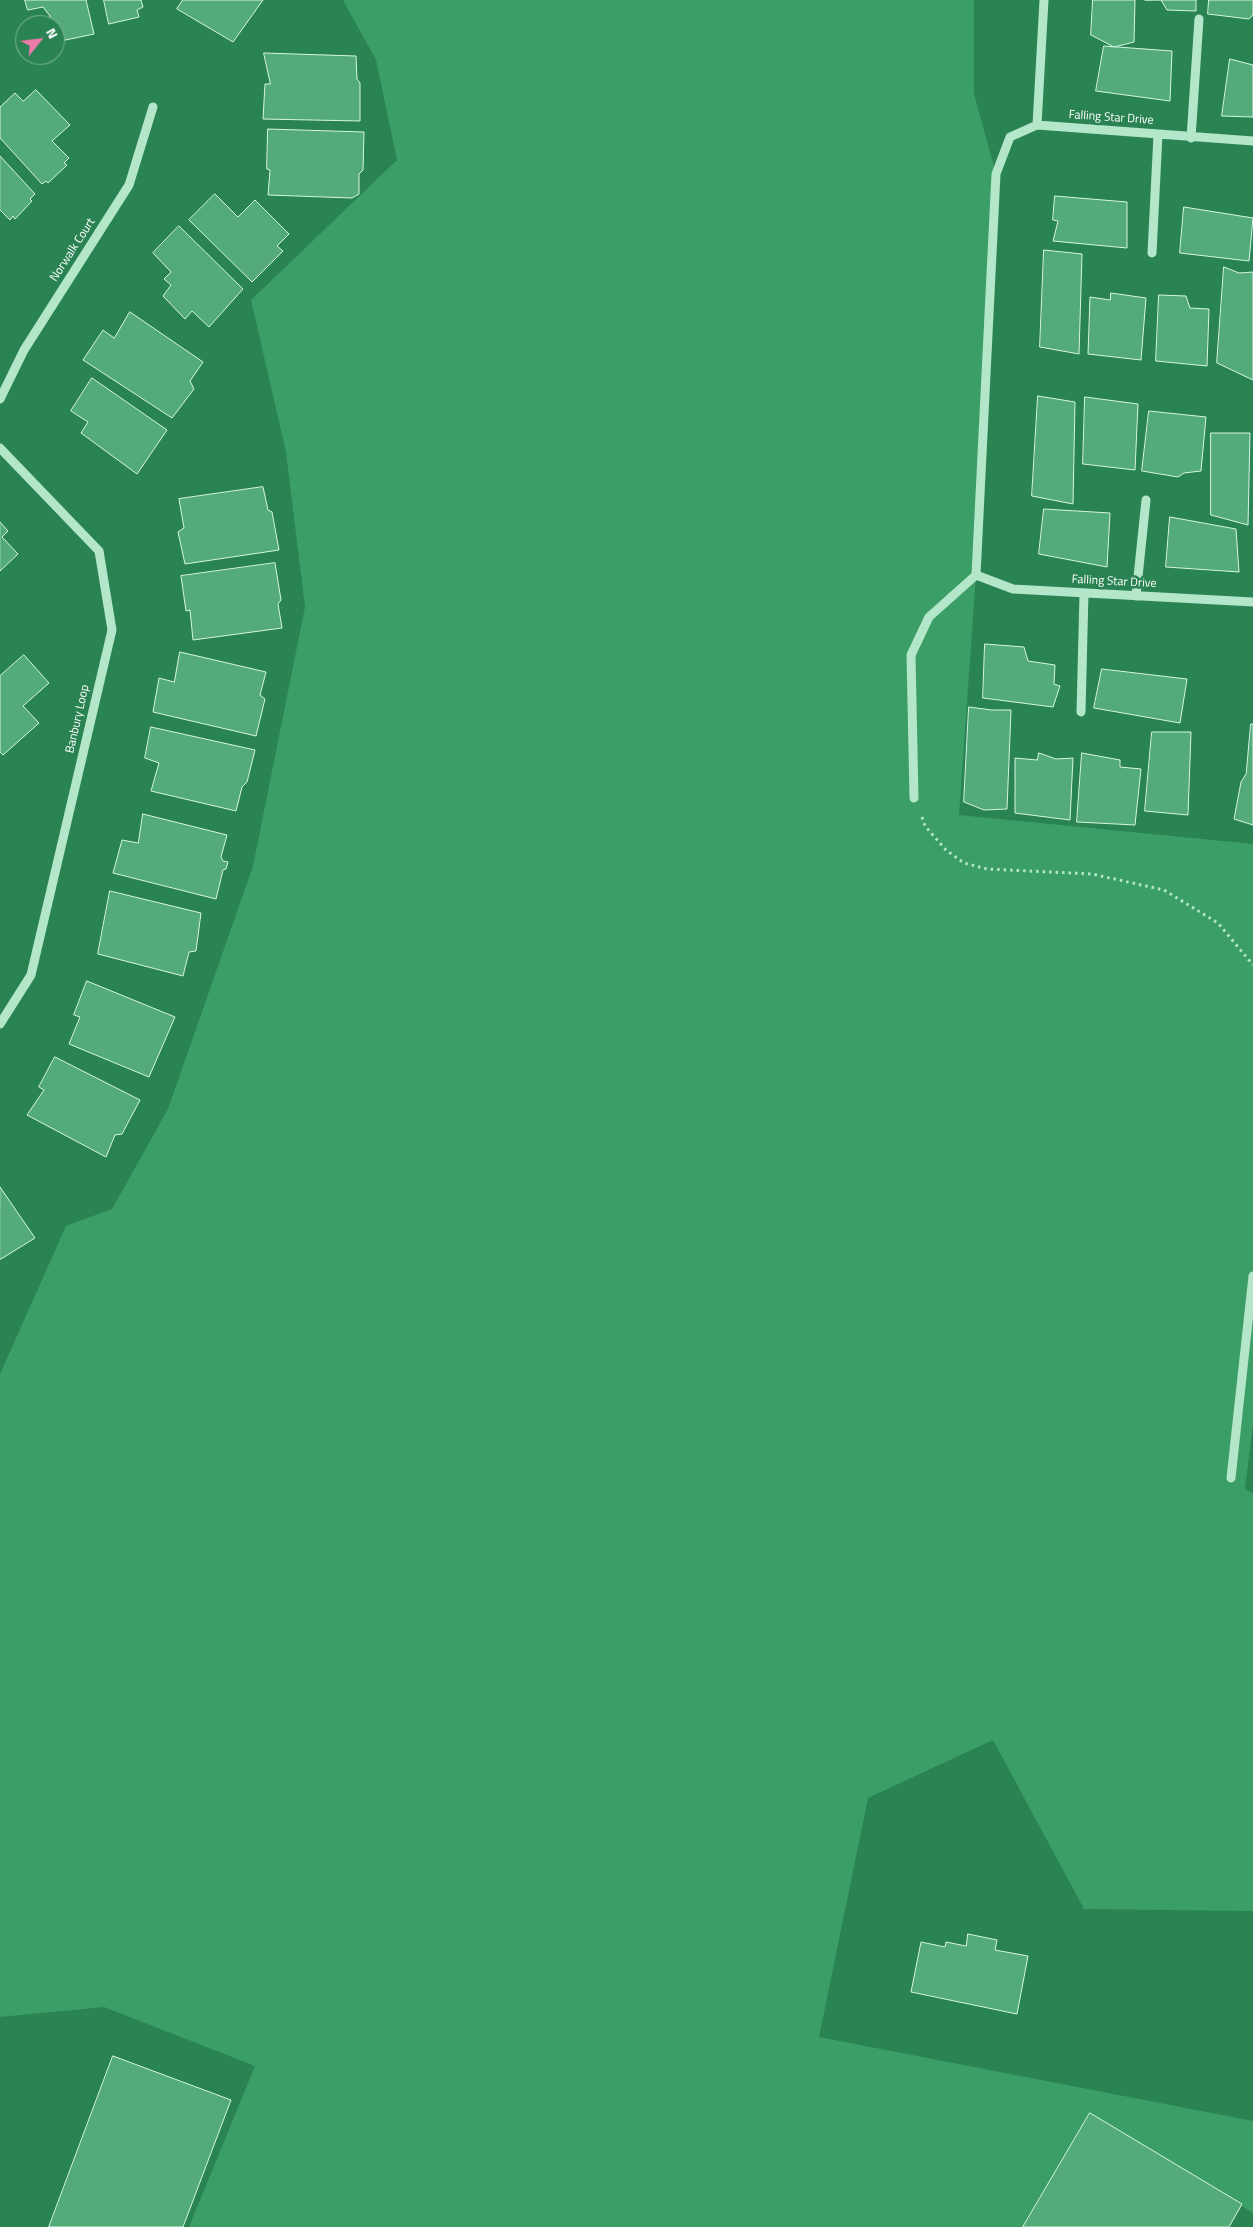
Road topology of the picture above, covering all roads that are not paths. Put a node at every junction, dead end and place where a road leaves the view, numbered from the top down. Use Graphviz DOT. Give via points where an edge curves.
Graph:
graph roads {
  1 [pos="1044,0"];
  2 [pos="1199,19"];
  3 [pos="153,107"];
  4 [pos="1037,125"];
  5 [pos="1158,134"];
  6 [pos="1191,138"];
  7 [pos="1253,140"];
  8 [pos="1152,253"];
  9 [pos="0,399"];
  10 [pos="0,448"];
  11 [pos="1146,500"];
  12 [pos="976,575"];
  13 [pos="1084,593"];
  14 [pos="1136,596"];
  15 [pos="1253,602"];
  16 [pos="1081,712"];
  17 [pos="914,798"];
  18 [pos="0,1024"];
  19 [pos="1253,1276"];
  20 [pos="1231,1478"];
  1 -- 4 [label="street"];
  2 -- 6 [label="street"];
  3 -- 9 [label="street, Norwalk Court" via="129,185 24,350"];
  4 -- 5 [label="street, Falling Star Drive"];
  4 -- 12 [label="street, Falling Star Drive" via="1010,138 996,174"];
  5 -- 6 [label="street, Falling Star Drive"];
  5 -- 8 [label="street"];
  6 -- 7 [label="street, Falling Star Drive"];
  10 -- 18 [label="street, Banbury Loop" via="99,551 112,630 31,976"];
  11 -- 14 [label="street"];
  12 -- 13 [label="street, Falling Star Drive" via="1013,590"];
  12 -- 17 [label="street" via="929,617 911,654"];
  13 -- 14 [label="street, Falling Star Drive"];
  13 -- 16 [label="street"];
  14 -- 15 [label="street, Falling Star Drive"];
  19 -- 20 [label="street"];
}
